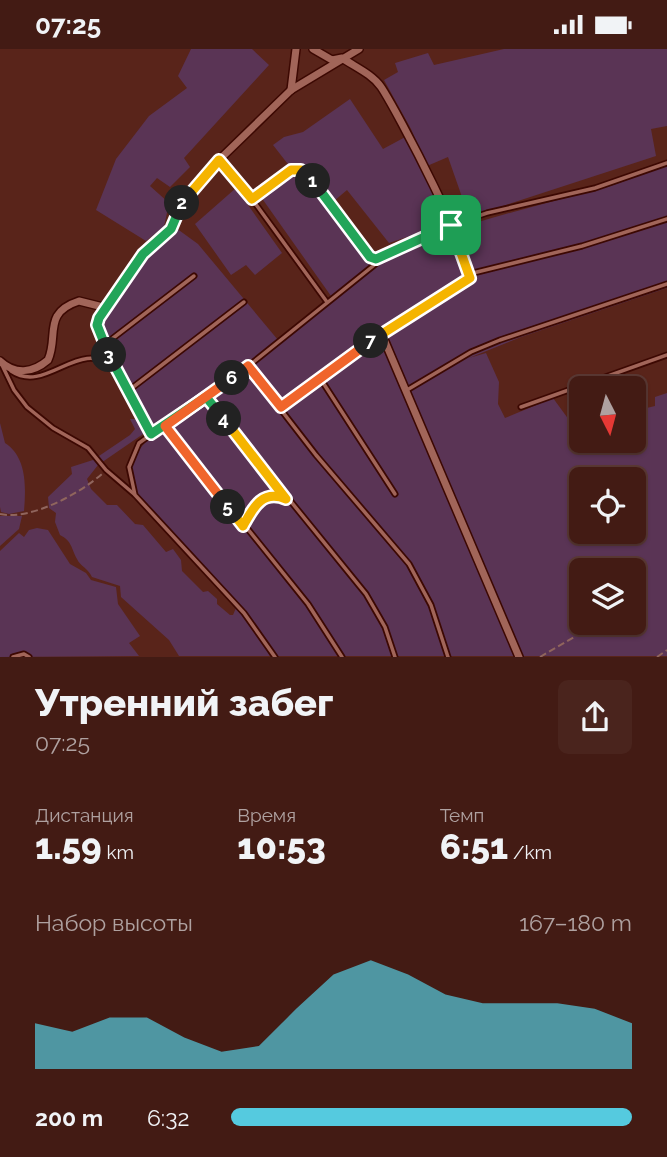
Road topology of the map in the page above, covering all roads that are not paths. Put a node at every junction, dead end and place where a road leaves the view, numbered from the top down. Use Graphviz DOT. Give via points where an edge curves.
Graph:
graph roads {
  1 [pos="296,49"];
  2 [pos="313,49"];
  3 [pos="359,49"];
  4 [pos="342,58"];
  5 [pos="291,90"];
  6 [pos="219,160"];
  7 [pos="667,163"];
  8 [pos="252,199"];
  9 [pos="667,219"];
  10 [pos="451,225"];
  11 [pos="383,258"];
  12 [pos="469,274"];
  13 [pos="194,276"];
  14 [pos="667,284"];
  15 [pos="244,302"];
  16 [pos="327,302"];
  17 [pos="110,305"];
  18 [pos="384,332"];
  19 [pos="104,345"];
  20 [pos="667,355"];
  21 [pos="2,363"];
  22 [pos="248,366"];
  23 [pos="118,372"];
  24 [pos="320,378"];
  25 [pos="407,390"];
  26 [pos="128,391"];
  27 [pos="206,397"];
  28 [pos="281,407"];
  29 [pos="521,407"];
  30 [pos="165,426"];
  31 [pos="151,434"];
  32 [pos="395,494"];
  33 [pos="135,495"];
  34 [pos="13,656"];
  35 [pos="29,656"];
  36 [pos="275,656"];
  37 [pos="342,656"];
  38 [pos="394,656"];
  39 [pos="448,656"];
  40 [pos="519,656"];
  1 -- 5 [label="street"];
  2 -- 4 [label="street" via="332,60"];
  3 -- 4 [label="street"];
  4 -- 5 [label="street"];
  4 -- 10 [label="street" via="379,85 417,149"];
  5 -- 6 [label="street"];
  6 -- 8 [label="lane"];
  6 -- 17 [label="street" via="177,211 171,229 143,254"];
  7 -- 10 [label="lane" via="595,188"];
  8 -- 11 [label="lane" via="291,170 301,170 370,257"];
  8 -- 16 [label="lane"];
  9 -- 12 [label="lane"];
  10 -- 11 [label="lane"];
  10 -- 12 [label="street"];
  11 -- 16 [label="lane"];
  12 -- 18 [label="street" via="468,280"];
  13 -- 19 [label="lane"];
  14 -- 25 [label="lane" via="500,340"];
  15 -- 26 [label="lane"];
  16 -- 22 [label="lane"];
  17 -- 19 [label="lane" via="97,325"];
  17 -- 21 [label="street" via="71,304 53,323 48,360 32,370"];
  18 -- 24 [label="lane"];
  18 -- 25 [label="street"];
  19 -- 23 [label="lane"];
  20 -- 29 [label="lane"];
  21 -- 23 [label="lane" via="14,374 33,376 96,356"];
  21 -- 33 [label="lane" via="27,407 88,448"];
  22 -- 27 [label="lane"];
  22 -- 28 [label="lane"];
  23 -- 26 [label="lane"];
  24 -- 28 [label="lane"];
  24 -- 32 [label="lane"];
  25 -- 40 [label="street"];
  26 -- 31 [label="lane"];
  27 -- 30 [label="lane"];
  27 -- 38 [label="lane" via="366,594 385,627"];
  28 -- 39 [label="lane" via="409,564 431,605"];
  30 -- 31 [label="lane"];
  30 -- 37 [label="lane" via="315,613"];
  31 -- 33 [label="lane" via="132,453 129,467"];
  33 -- 36 [label="lane" via="244,613"];
  34 -- 35 [label="lane"];
}
